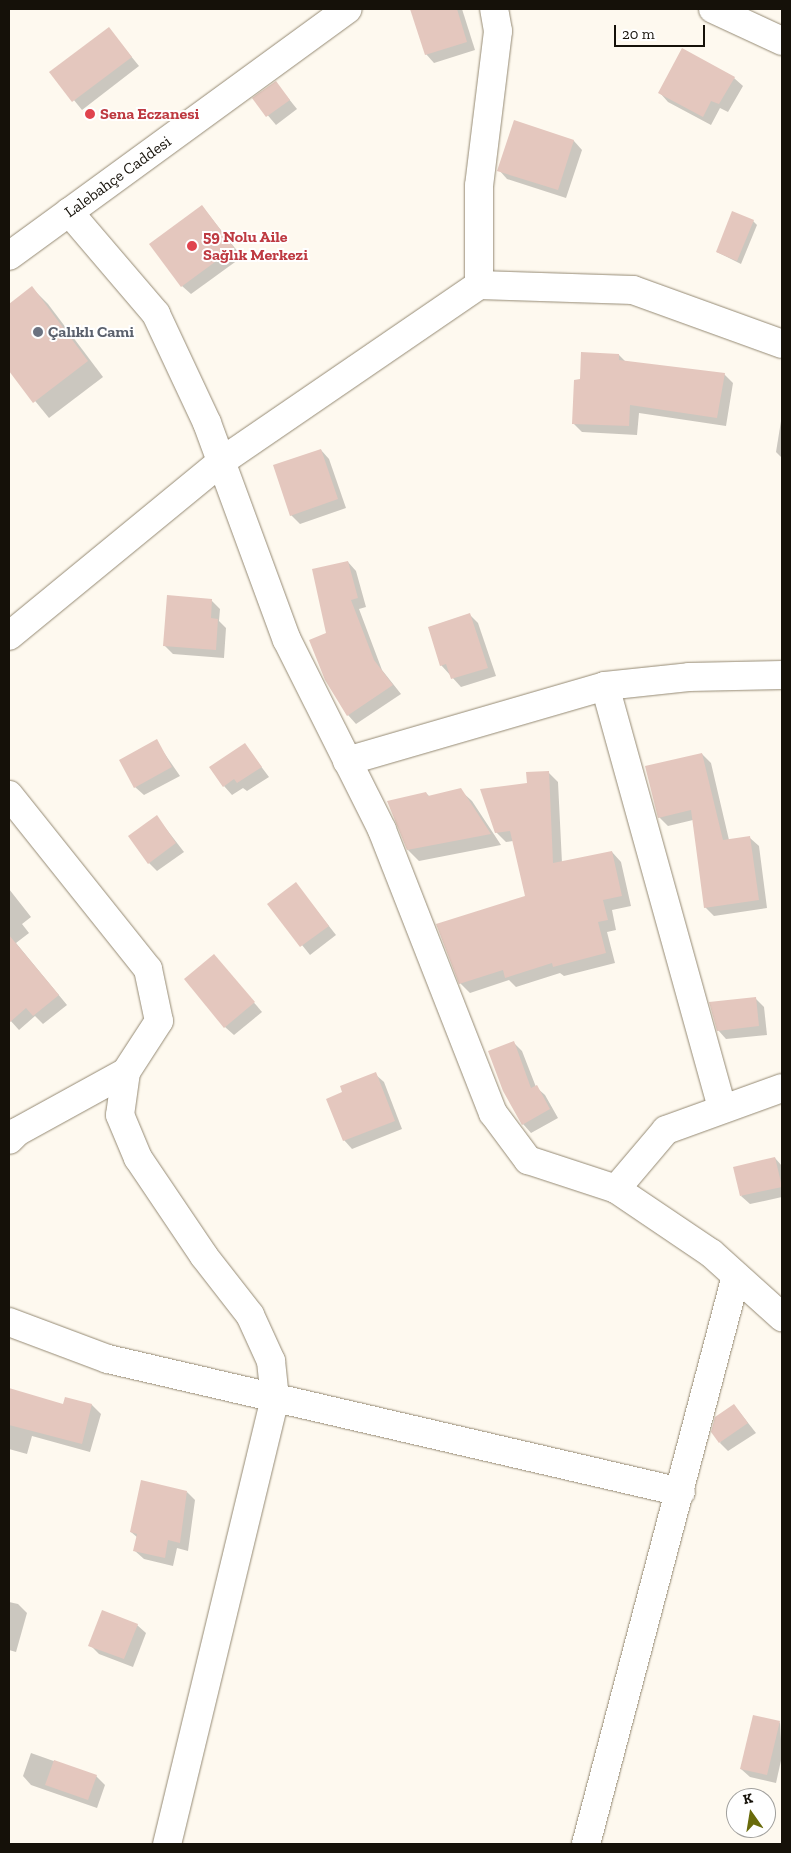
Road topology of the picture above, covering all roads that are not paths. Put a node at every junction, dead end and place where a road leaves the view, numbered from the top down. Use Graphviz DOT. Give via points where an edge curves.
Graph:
graph roads {
  1 [pos="348,9"];
  2 [pos="494,9"];
  3 [pos="713,9"];
  4 [pos="782,41"];
  5 [pos="69,212"];
  6 [pos="9,256"];
  7 [pos="479,284"];
  8 [pos="782,344"];
  9 [pos="222,460"];
  10 [pos="9,636"];
  11 [pos="782,675"];
  12 [pos="605,686"];
  13 [pos="348,761"];
  14 [pos="9,795"];
  15 [pos="126,1072"];
  16 [pos="782,1088"];
  17 [pos="722,1109"];
  18 [pos="9,1140"];
  19 [pos="616,1189"];
  20 [pos="736,1276"];
  21 [pos="782,1318"];
  22 [pos="9,1322"];
  23 [pos="275,1398"];
  24 [pos="681,1492"];
  25 [pos="167,1844"];
  26 [pos="586,1844"];
  1 -- 5 [label="street, Lalebahçe Caddesi"];
  2 -- 7 [label="street" via="498,31 480,186"];
  3 -- 4 [label="street"];
  5 -- 6 [label="street, Lalebahçe Caddesi"];
  5 -- 9 [label="street" via="156,314"];
  7 -- 8 [label="street" via="633,290"];
  7 -- 9 [label="street"];
  9 -- 10 [label="street"];
  9 -- 13 [label="street" via="287,640"];
  11 -- 12 [label="street" via="690,678"];
  12 -- 13 [label="street"];
  12 -- 17 [label="street"];
  13 -- 19 [label="street" via="382,830 493,1113 528,1160"];
  14 -- 15 [label="street" via="148,969 159,1022"];
  15 -- 18 [label="street" via="17,1132"];
  15 -- 23 [label="street" via="120,1115 138,1158 204,1256 250,1315 271,1361"];
  16 -- 17 [label="street"];
  17 -- 19 [label="street" via="666,1130"];
  19 -- 20 [label="street" via="711,1253"];
  20 -- 21 [label="street"];
  20 -- 24 [label="street"];
  22 -- 23 [label="street" via="108,1359"];
  23 -- 24 [label="street"];
  23 -- 25 [label="street"];
  24 -- 26 [label="street"];
}
